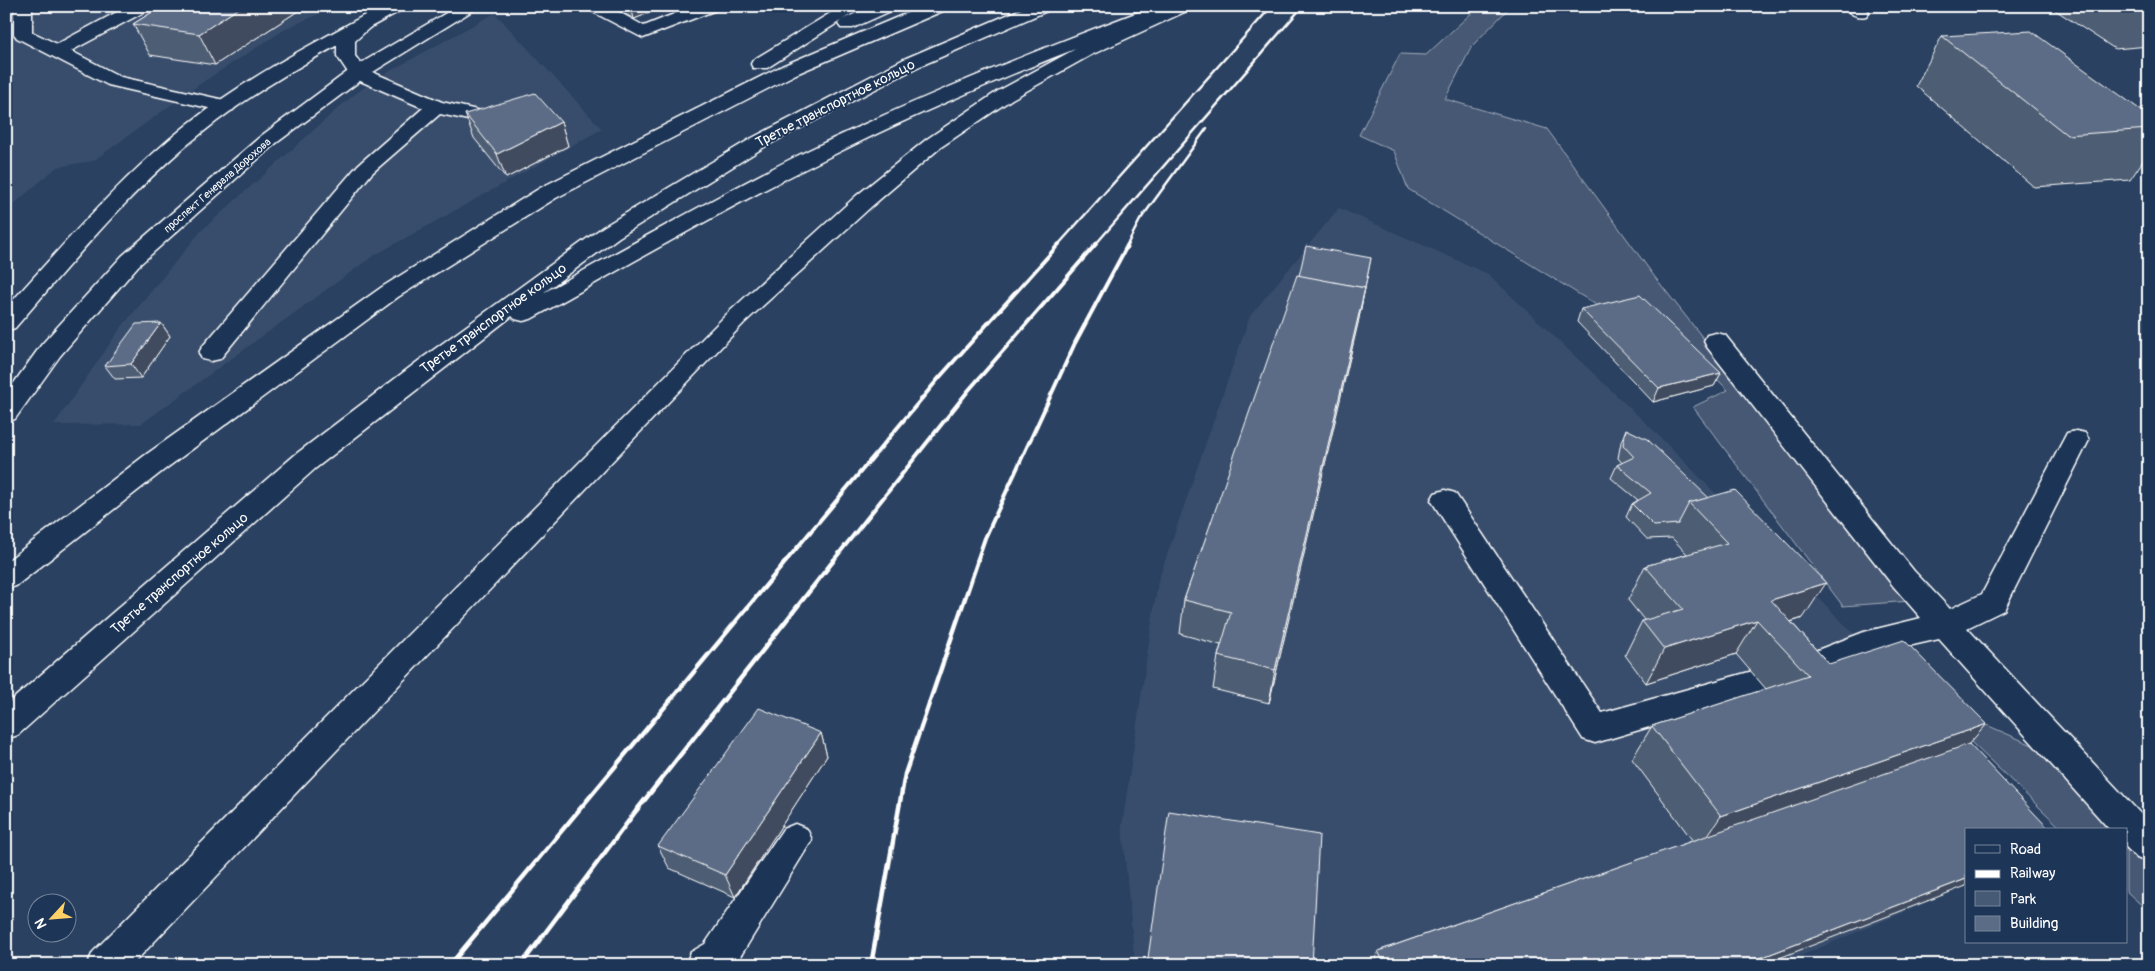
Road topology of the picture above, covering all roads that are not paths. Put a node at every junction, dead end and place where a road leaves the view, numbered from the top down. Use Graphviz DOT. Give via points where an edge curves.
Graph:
graph roads {
  1 [pos="22,6"];
  2 [pos="142,6"];
  3 [pos="396,6"];
  4 [pos="471,6"];
  5 [pos="595,6"];
  6 [pos="710,6"];
  7 [pos="855,6"];
  8 [pos="887,6"];
  9 [pos="939,6"];
  10 [pos="1044,6"];
  11 [pos="1171,6"];
  12 [pos="1183,6"];
  13 [pos="369,20"];
  14 [pos="57,51"];
  15 [pos="760,64"];
  16 [pos="358,73"];
  17 [pos="226,106"];
  18 [pos="436,107"];
  19 [pos="492,119"];
  20 [pos="548,193"];
  21 [pos="6,323"];
  22 [pos="1716,342"];
  23 [pos="212,353"];
  24 [pos="430,365"];
  25 [pos="6,413"];
  26 [pos="2076,440"];
  27 [pos="1444,500"];
  28 [pos="6,578"];
  29 [pos="1945,625"];
  30 [pos="6,725"];
  31 [pos="795,840"];
  32 [pos="2149,847"];
  33 [pos="106,965"];
  34 [pos="704,965"];
  1 -- 14 [label="main road" via="23,34"];
  2 -- 14 [label="main road"];
  3 -- 13 [label="main road"];
  4 -- 16 [label="main road, проспект Генерала Дорохова"];
  5 -- 6 [label="main road" via="643,33"];
  7 -- 15 [label="main road"];
  8 -- 15 [label="main road"];
  9 -- 20 [label="main road" via="789,70"];
  10 -- 24 [label="main road, Третье транспортное кольцо" via="911,63 759,142 611,232"];
  11 -- 24 [label="main road" via="992,75 859,134"];
  12 -- 33 [label="main road" via="1085,51 1005,95 934,144 864,201 736,318"];
  13 -- 16 [label="main road" via="346,39 346,56"];
  13 -- 17 [label="main road"];
  14 -- 17 [label="main road" via="116,81"];
  15 -- 20 [label="main road" via="655,124"];
  16 -- 18 [label="main road"];
  16 -- 25 [label="main road, проспект Генерала Дорохова" via="268,140 130,261 51,350"];
  17 -- 21 [label="main road" via="172,149 106,211"];
  18 -- 19 [label="main road"];
  18 -- 23 [label="main road" via="365,169"];
  20 -- 28 [label="main road" via="390,292 154,463"];
  22 -- 29 [label="main road" via="1904,579"];
  24 -- 30 [label="main road, Третье транспортное кольцо" via="306,461"];
  26 -- 29 [label="main road" via="1992,602"];
  27 -- 29 [label="main road" via="1595,730 1773,679 1864,644"];
  29 -- 32 [label="main road"];
  31 -- 34 [label="main road" via="718,958"];
}
